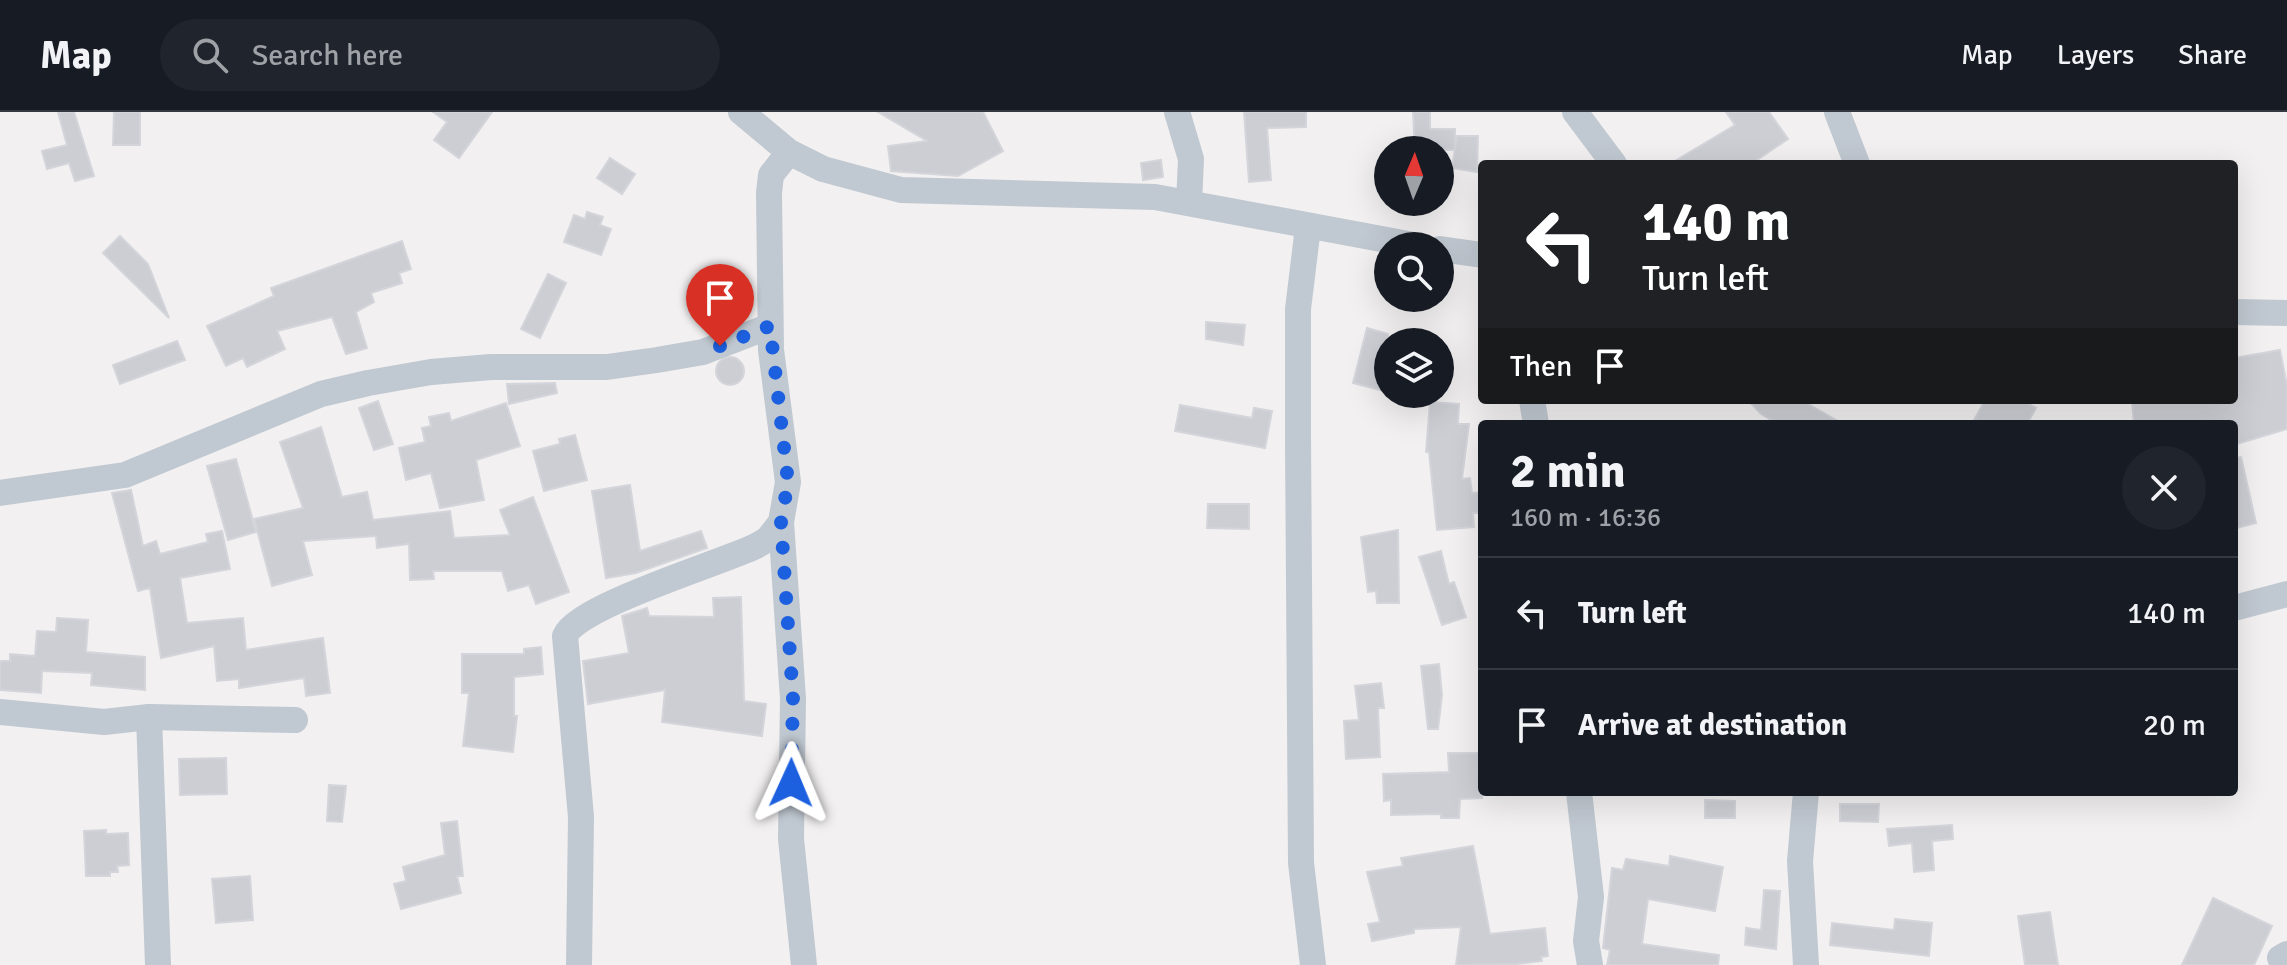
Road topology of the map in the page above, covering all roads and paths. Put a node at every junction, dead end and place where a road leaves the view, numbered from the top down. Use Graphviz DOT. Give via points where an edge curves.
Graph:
graph roads {
  1 [pos="741,112"];
  2 [pos="1177,112"];
  3 [pos="1575,112"];
  4 [pos="1837,112"];
  5 [pos="789,152"];
  6 [pos="1611,160"];
  7 [pos="1855,160"];
  8 [pos="1189,203"];
  9 [pos="1308,227"];
  10 [pos="1374,238"];
  11 [pos="1454,251"];
  12 [pos="1478,254"];
  13 [pos="2238,312"];
  14 [pos="2287,313"];
  15 [pos="770,326"];
  16 [pos="0,493"];
  17 [pos="781,522"];
  18 [pos="2287,594"];
  19 [pos="2238,607"];
  20 [pos="0,712"];
  21 [pos="149,717"];
  22 [pos="295,720"];
  23 [pos="1579,796"];
  24 [pos="1806,796"];
  25 [pos="158,965"];
  26 [pos="579,965"];
  27 [pos="804,965"];
  28 [pos="1313,965"];
  29 [pos="1590,965"];
  30 [pos="1806,965"];
  1 -- 5 [label="street"];
  2 -- 8 [label="street" via="1191,159"];
  3 -- 6 [label="street"];
  4 -- 7 [label="street"];
  5 -- 8 [label="street" via="823,169 901,190 1122,194"];
  5 -- 15 [label="street" via="771,175"];
  8 -- 9 [label="street"];
  9 -- 10 [label="street"];
  9 -- 28 [label="street" via="1298,309 1298,439 1301,863"];
  11 -- 12 [label="street"];
  13 -- 14 [label="street"];
  15 -- 16 [label="street" via="703,352 657,360 607,367 476,368 368,383 321,394 125,475"];
  15 -- 17 [label="street" via="786,459"];
  17 -- 26 [label="street" via="768,539 599,609 565,636 581,817"];
  17 -- 27 [label="street" via="793,699 791,839"];
  18 -- 19 [label="street"];
  20 -- 21 [label="street" via="104,722"];
  21 -- 22 [label="street"];
  21 -- 25 [label="street"];
  23 -- 29 [label="street" via="1591,897 1586,941"];
  24 -- 30 [label="street" via="1800,861"];
}
